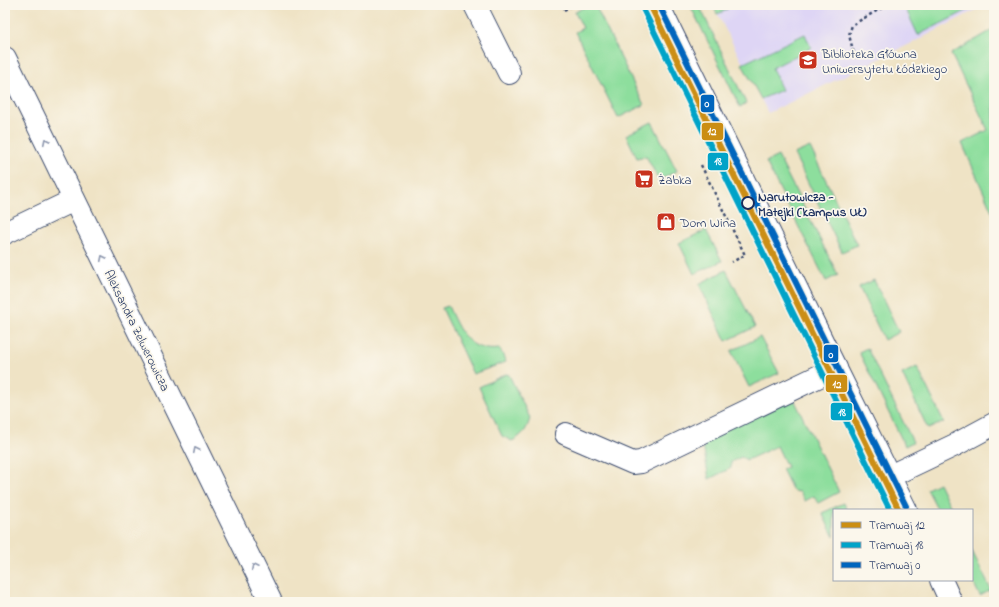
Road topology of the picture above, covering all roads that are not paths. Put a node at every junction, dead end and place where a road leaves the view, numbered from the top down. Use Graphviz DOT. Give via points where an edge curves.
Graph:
graph roads {
  1 [pos="475,5"];
  2 [pos="658,5"];
  3 [pos="5,58"];
  4 [pos="509,73"];
  5 [pos="74,200"];
  6 [pos="5,233"];
  7 [pos="836,368"];
  8 [pos="994,424"];
  9 [pos="566,434"];
  10 [pos="890,476"];
  11 [pos="906,509"];
  12 [pos="942,581"];
  13 [pos="271,602"];
  14 [pos="952,602"];
  1 -- 4 [label="street"];
  2 -- 7 [label="street"];
  5 -- 3 [label="street, Aleksandra Zelwerowicza, one-way"];
  5 -- 6 [label="street"];
  13 -- 5 [label="street, Aleksandra Zelwerowicza, one-way"];
  7 -- 9 [label="street" via="641,462 633,463"];
  7 -- 10 [label="street"];
  8 -- 10 [label="street"];
  10 -- 11 [label="street"];
  12 -- 14 [label="street"];
}
